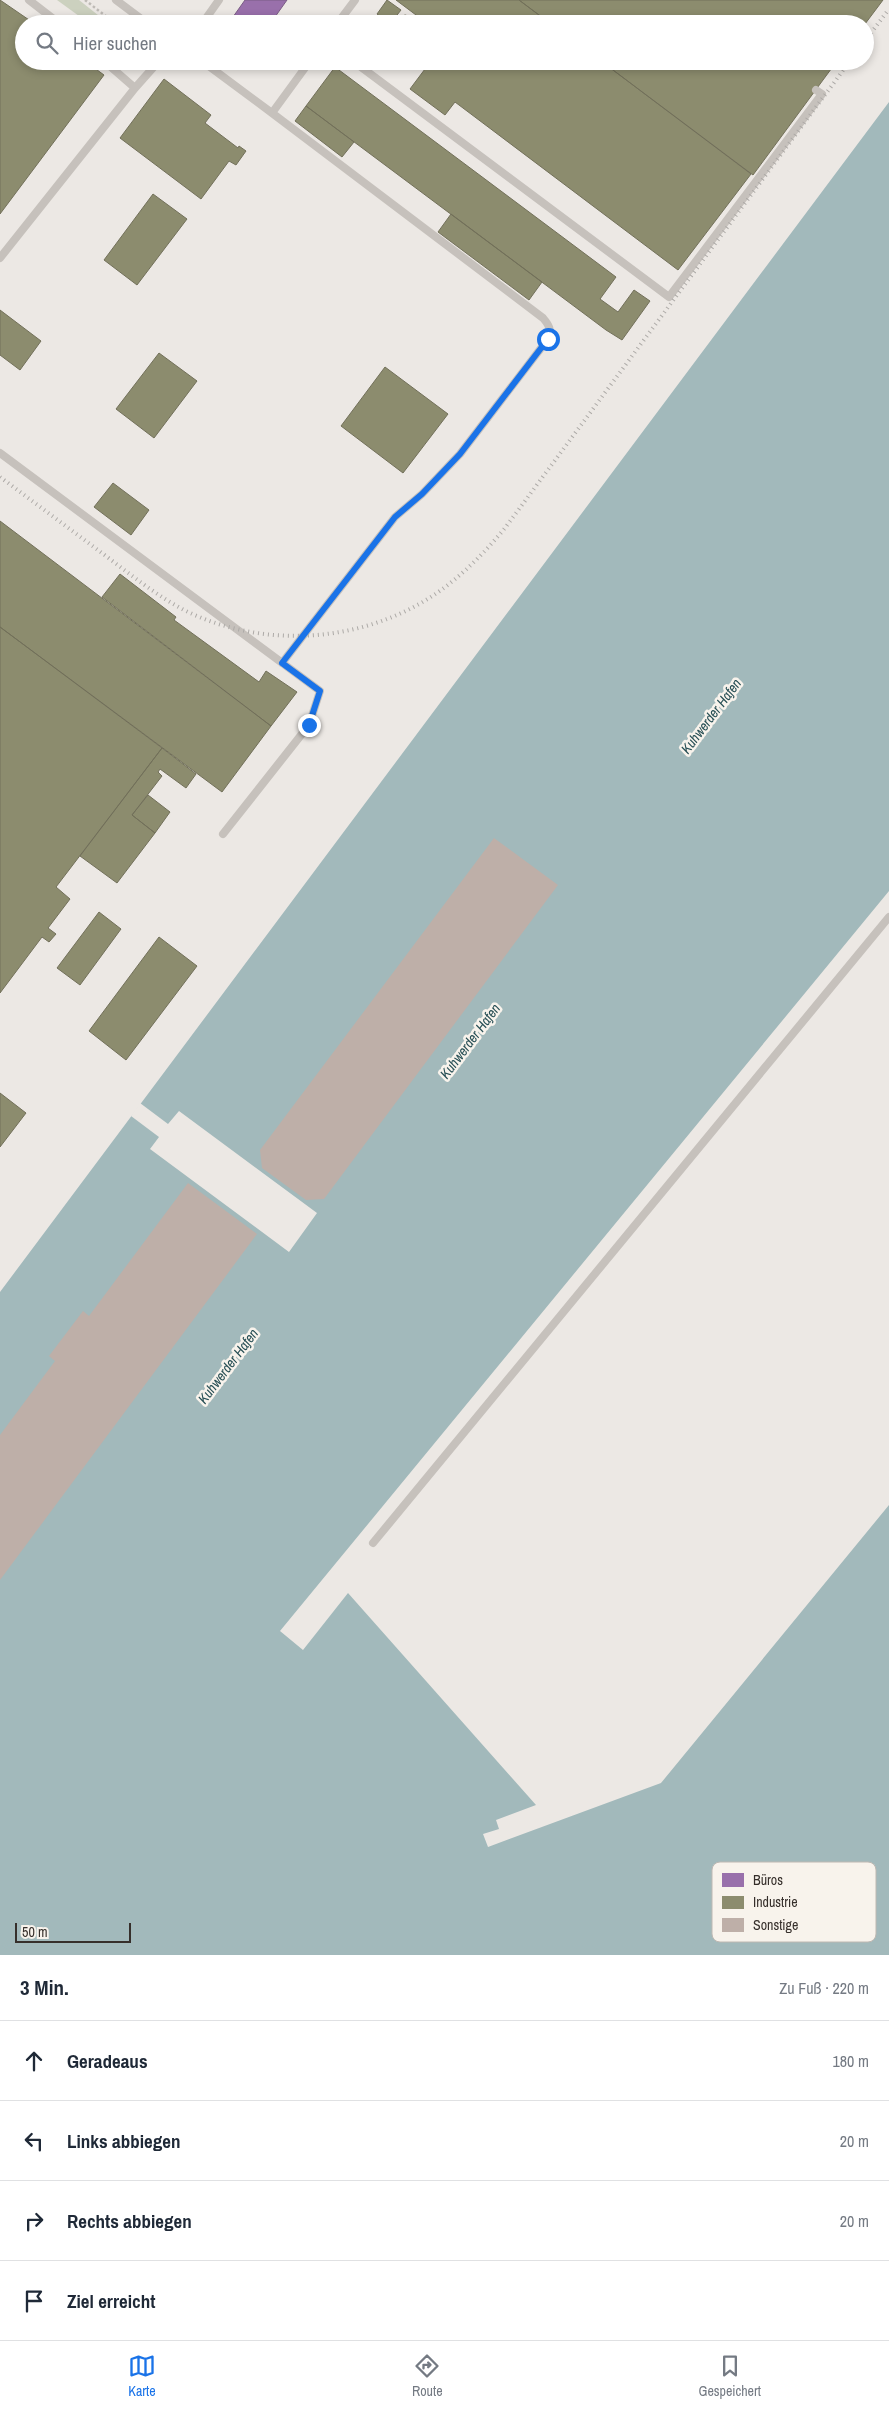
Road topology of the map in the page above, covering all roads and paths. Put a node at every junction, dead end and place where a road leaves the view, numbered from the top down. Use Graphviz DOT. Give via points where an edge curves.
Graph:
graph roads {
  1 [pos="29,0"];
  2 [pos="85,0"];
  3 [pos="116,0"];
  4 [pos="219,0"];
  5 [pos="355,0"];
  6 [pos="48,15"];
  7 [pos="104,15"];
  8 [pos="136,15"];
  9 [pos="208,15"];
  10 [pos="344,15"];
  11 [pos="114,70"];
  12 [pos="151,70"];
  13 [pos="214,70"];
  14 [pos="303,70"];
  15 [pos="365,70"];
  16 [pos="135,88"];
  17 [pos="816,90"];
  18 [pos="272,113"];
  19 [pos="0,258"];
  20 [pos="0,453"];
  21 [pos="282,663"];
  22 [pos="223,834"];
  23 [pos="889,917"];
  24 [pos="373,1543"];
  1 -- 6 [label="lane"];
  2 -- 7 [label="path"];
  3 -- 8 [label="lane"];
  4 -- 9 [label="lane"];
  5 -- 10 [label="lane"];
  11 -- 16 [label="lane"];
  12 -- 16 [label="lane"];
  13 -- 18 [label="lane"];
  14 -- 18 [label="lane"];
  15 -- 17 [label="lane" via="669,297 822,94"];
  16 -- 19 [label="lane"];
  18 -- 21 [label="lane" via="543,318 549,324 550,332 548,339 460,454 395,517"];
  20 -- 21 [label="lane"];
  21 -- 22 [label="lane" via="320,691 317,705 309,725"];
  23 -- 24 [label="lane"];
}
